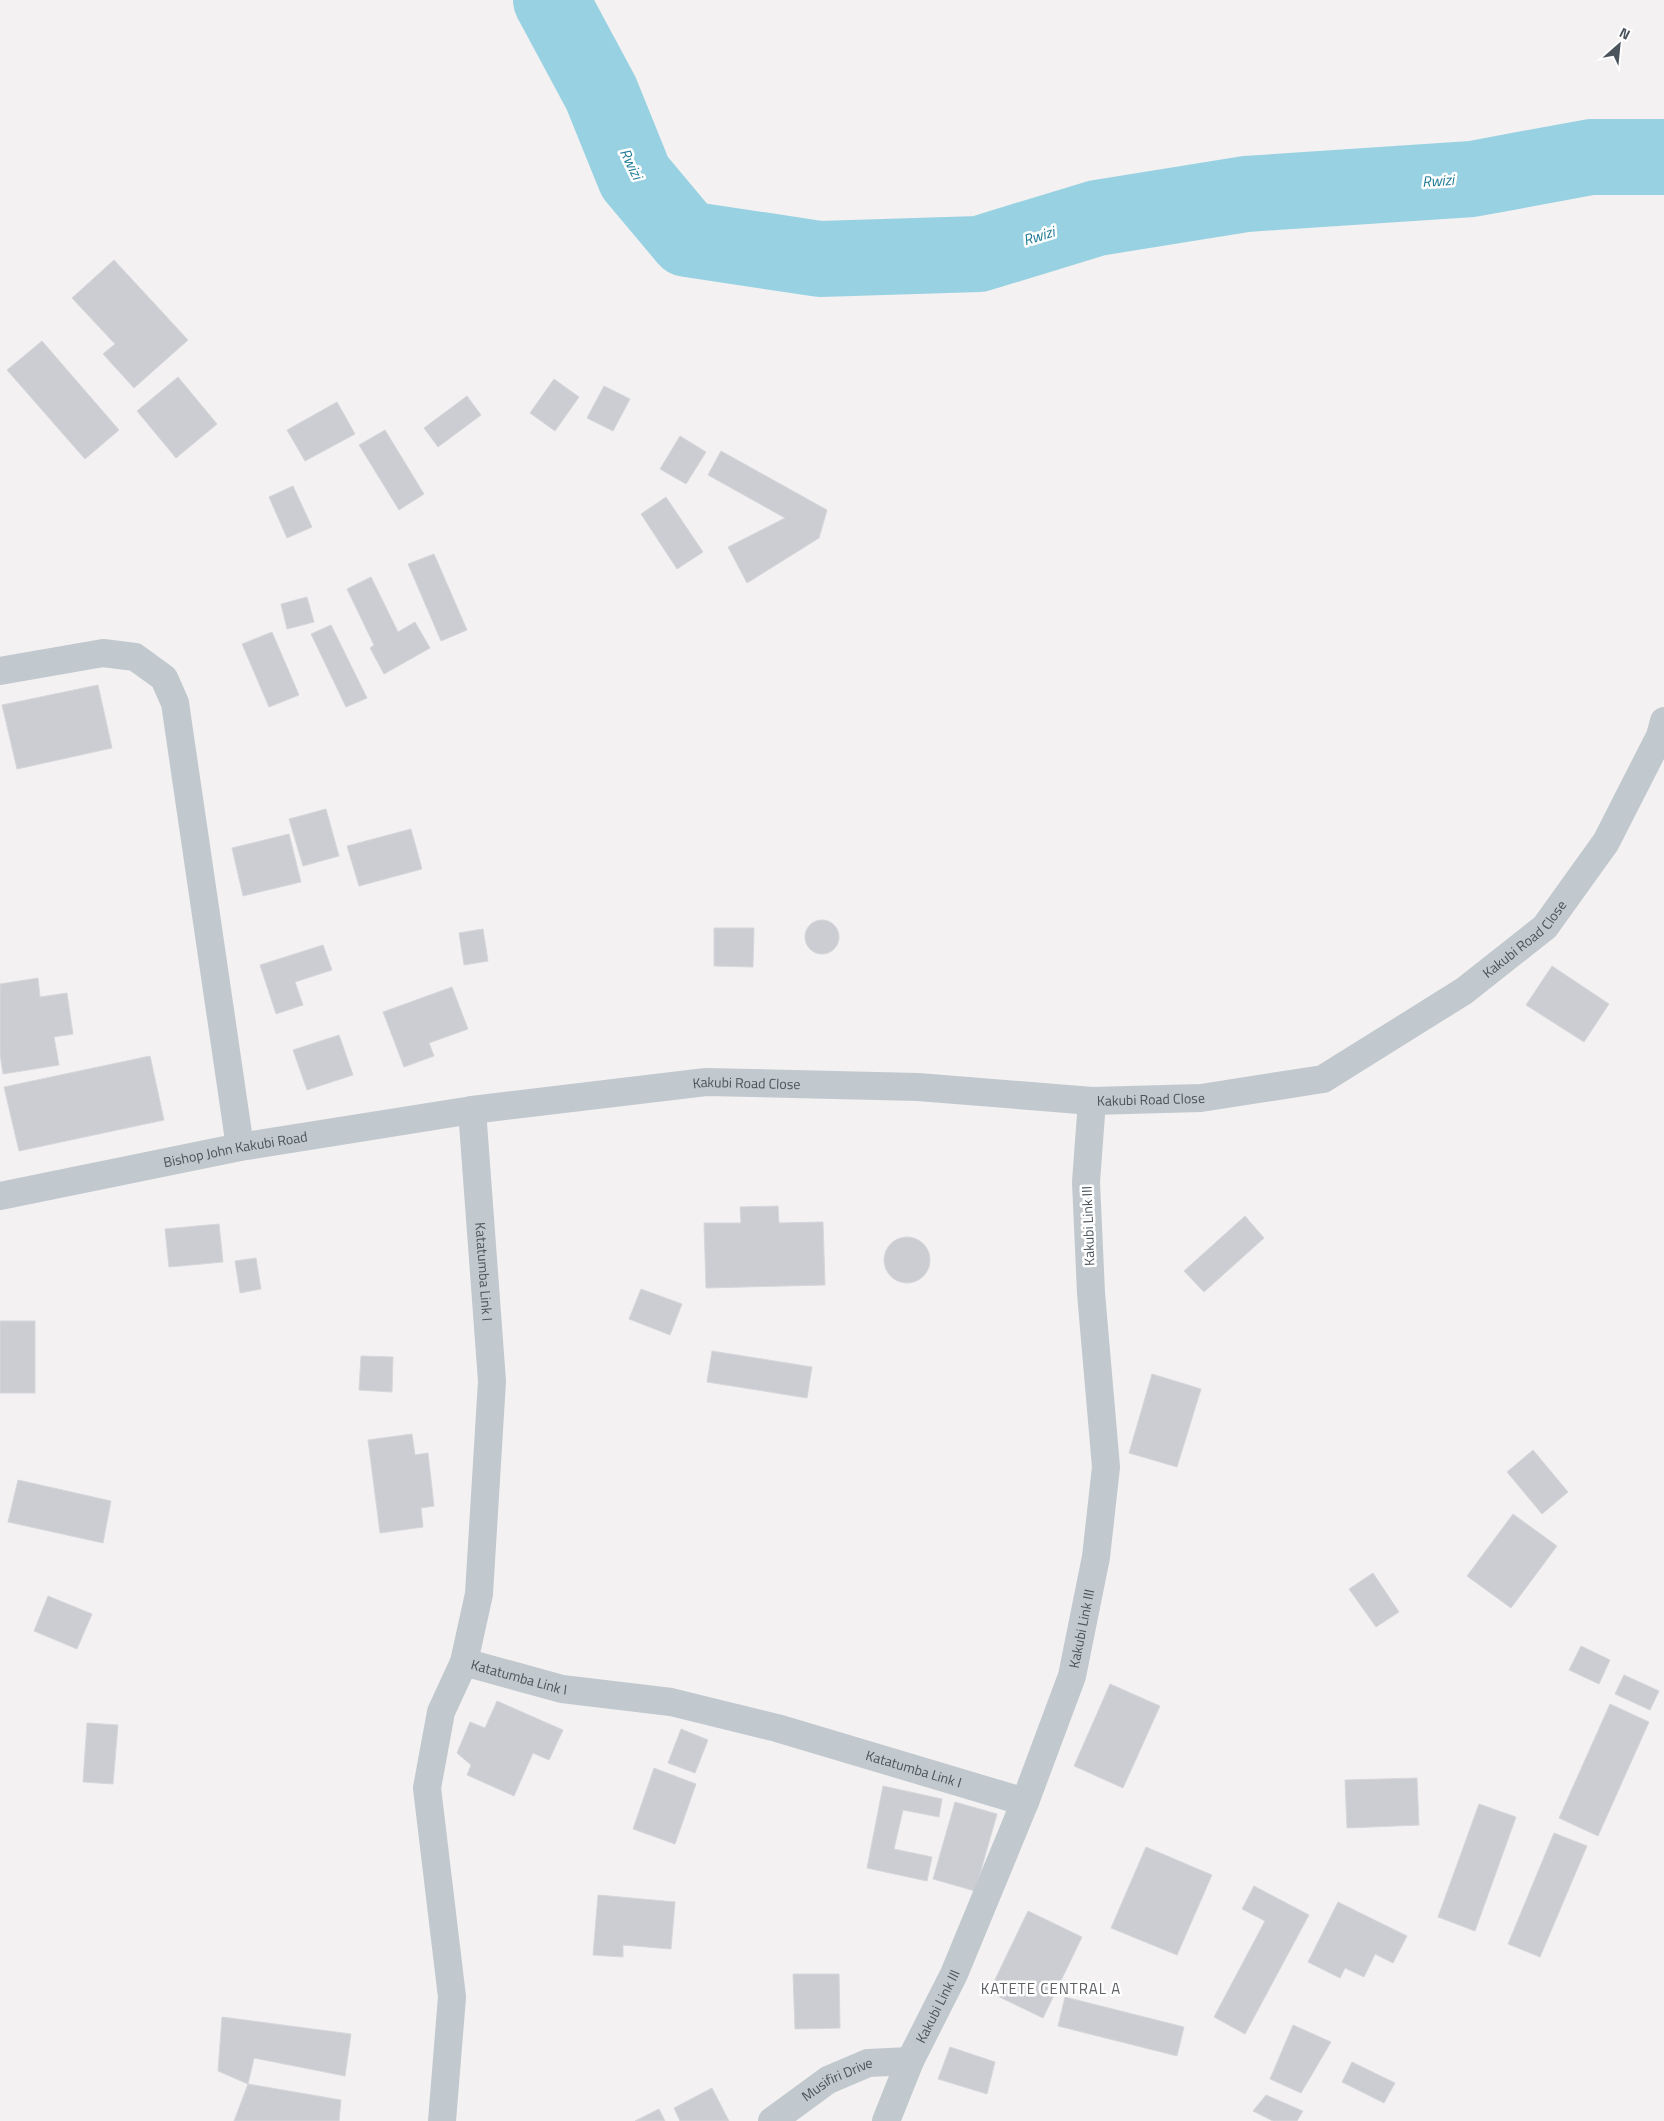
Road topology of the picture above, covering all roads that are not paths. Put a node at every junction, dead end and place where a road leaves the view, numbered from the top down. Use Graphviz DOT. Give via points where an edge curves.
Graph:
graph roads {
  1 [pos="0,670"];
  2 [pos="1664,721"];
  3 [pos="1092,1101"];
  4 [pos="472,1110"];
  5 [pos="240,1147"];
  6 [pos="0,1196"];
  7 [pos="464,1662"];
  8 [pos="1026,1802"];
  9 [pos="910,2061"];
  10 [pos="442,2121"];
  11 [pos="772,2121"];
  12 [pos="886,2121"];
  1 -- 5 [label="street" via="103,653 136,657 164,678 175,703"];
  2 -- 3 [label="street, Kakubi Road Close" via="1660,736 1606,842 1545,928 1464,990 1324,1079 1201,1098"];
  3 -- 4 [label="street, Kakubi Road Close" via="918,1087 706,1082"];
  3 -- 8 [label="street, Kakubi Link III" via="1086,1182 1090,1293 1106,1467 1096,1557 1072,1676"];
  4 -- 5 [label="street, Bishop John Kakubi Road"];
  4 -- 7 [label="street, Katatumba Link I" via="492,1380 479,1594"];
  5 -- 6 [label="street, Bishop John Kakubi Road"];
  7 -- 8 [label="street, Katatumba Link I" via="562,1689 671,1702 767,1726"];
  7 -- 10 [label="street" via="440,1712 427,1788 452,1997"];
  8 -- 9 [label="street, Kakubi Link III" via="954,1974"];
  9 -- 11 [label="street, Musifiri Drive" via="868,2064 828,2080"];
  9 -- 12 [label="street, Kakubi Link III"];
}
